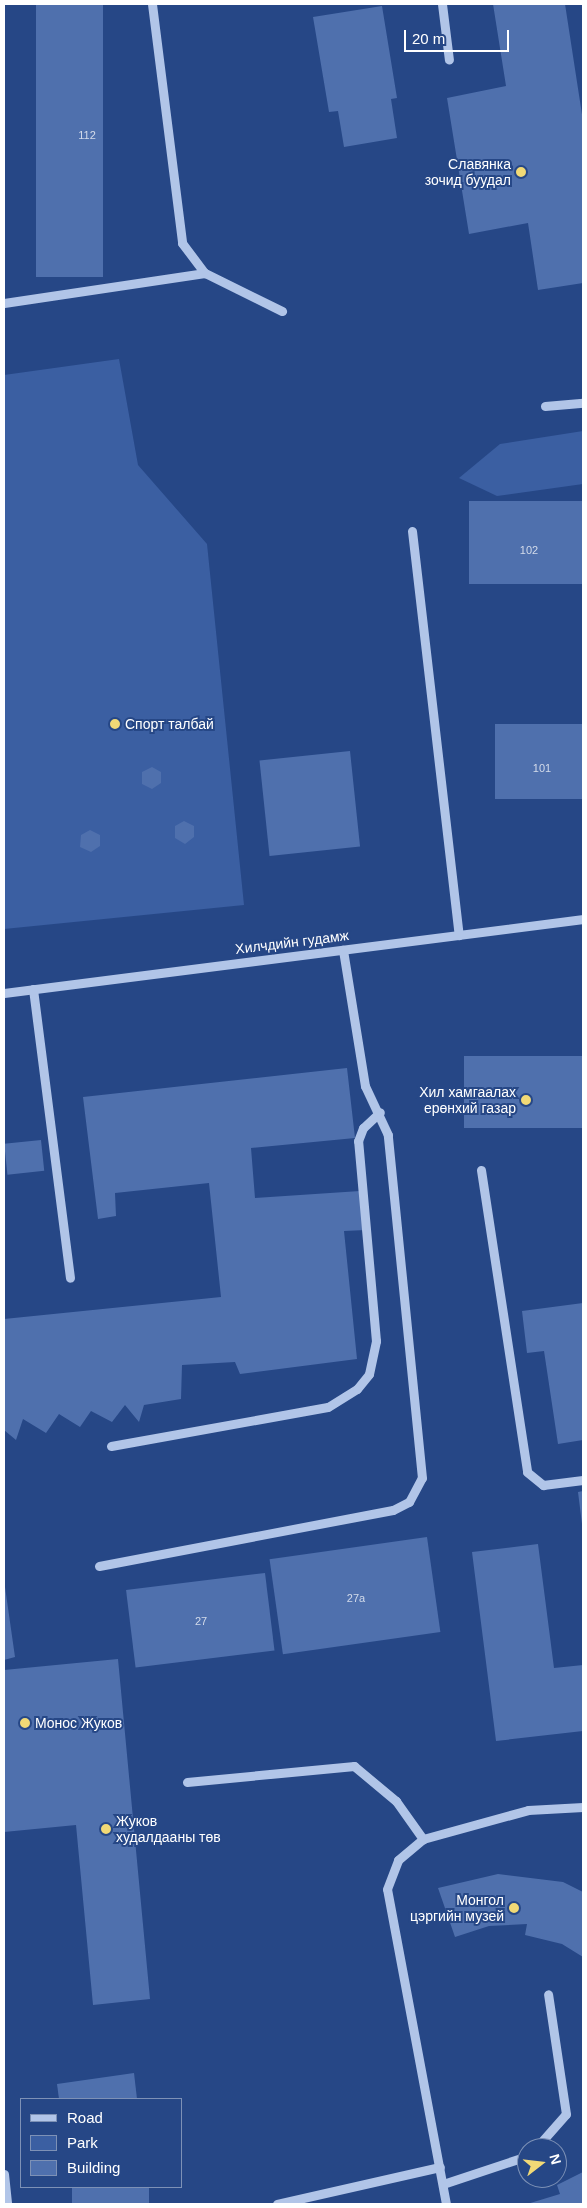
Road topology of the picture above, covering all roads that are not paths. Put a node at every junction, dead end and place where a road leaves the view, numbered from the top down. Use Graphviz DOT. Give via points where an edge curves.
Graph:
graph roads {
  1 [pos="152,4"];
  2 [pos="442,4"];
  3 [pos="449,60"];
  4 [pos="205,273"];
  5 [pos="4,303"];
  6 [pos="282,311"];
  7 [pos="583,403"];
  8 [pos="545,406"];
  9 [pos="412,531"];
  10 [pos="583,919"];
  11 [pos="458,935"];
  12 [pos="343,950"];
  13 [pos="33,989"];
  14 [pos="4,992"];
  15 [pos="380,1112"];
  16 [pos="481,1170"];
  17 [pos="70,1278"];
  18 [pos="111,1446"];
  19 [pos="583,1480"];
  20 [pos="99,1566"];
  21 [pos="187,1782"];
  22 [pos="583,1807"];
  23 [pos="423,1839"];
  24 [pos="548,1994"];
  25 [pos="545,2138"];
  26 [pos="517,2159"];
  27 [pos="440,2167"];
  28 [pos="4,2174"];
  29 [pos="443,2184"];
  30 [pos="7,2204"];
  31 [pos="277,2204"];
  32 [pos="446,2204"];
  1 -- 4 [label="street" via="182,243"];
  2 -- 3 [label="street"];
  4 -- 5 [label="street"];
  4 -- 6 [label="street"];
  7 -- 8 [label="street"];
  9 -- 11 [label="street"];
  10 -- 11 [label="street, Хилчдийн гудамж"];
  11 -- 12 [label="street, Хилчдийн гудамж"];
  12 -- 13 [label="street, Хилчдийн гудамж"];
  12 -- 15 [label="street" via="364,1086"];
  13 -- 14 [label="street, Хилчдийн гудамж"];
  13 -- 17 [label="street"];
  15 -- 18 [label="street" via="363,1128 358,1141 376,1341 369,1374 358,1389 328,1407"];
  15 -- 20 [label="street" via="388,1135 422,1456 422,1478 417,1491 393,1510 358,1519"];
  16 -- 19 [label="street" via="527,1472 543,1485"];
  21 -- 23 [label="street" via="354,1766 396,1801"];
  22 -- 23 [label="street" via="528,1810"];
  23 -- 27 [label="street" via="398,1860 387,1889"];
  24 -- 25 [label="street" via="566,2114"];
  26 -- 29 [label="street"];
  27 -- 29 [label="street"];
  27 -- 31 [label="street"];
  28 -- 30 [label="street"];
  29 -- 32 [label="street"];
}
